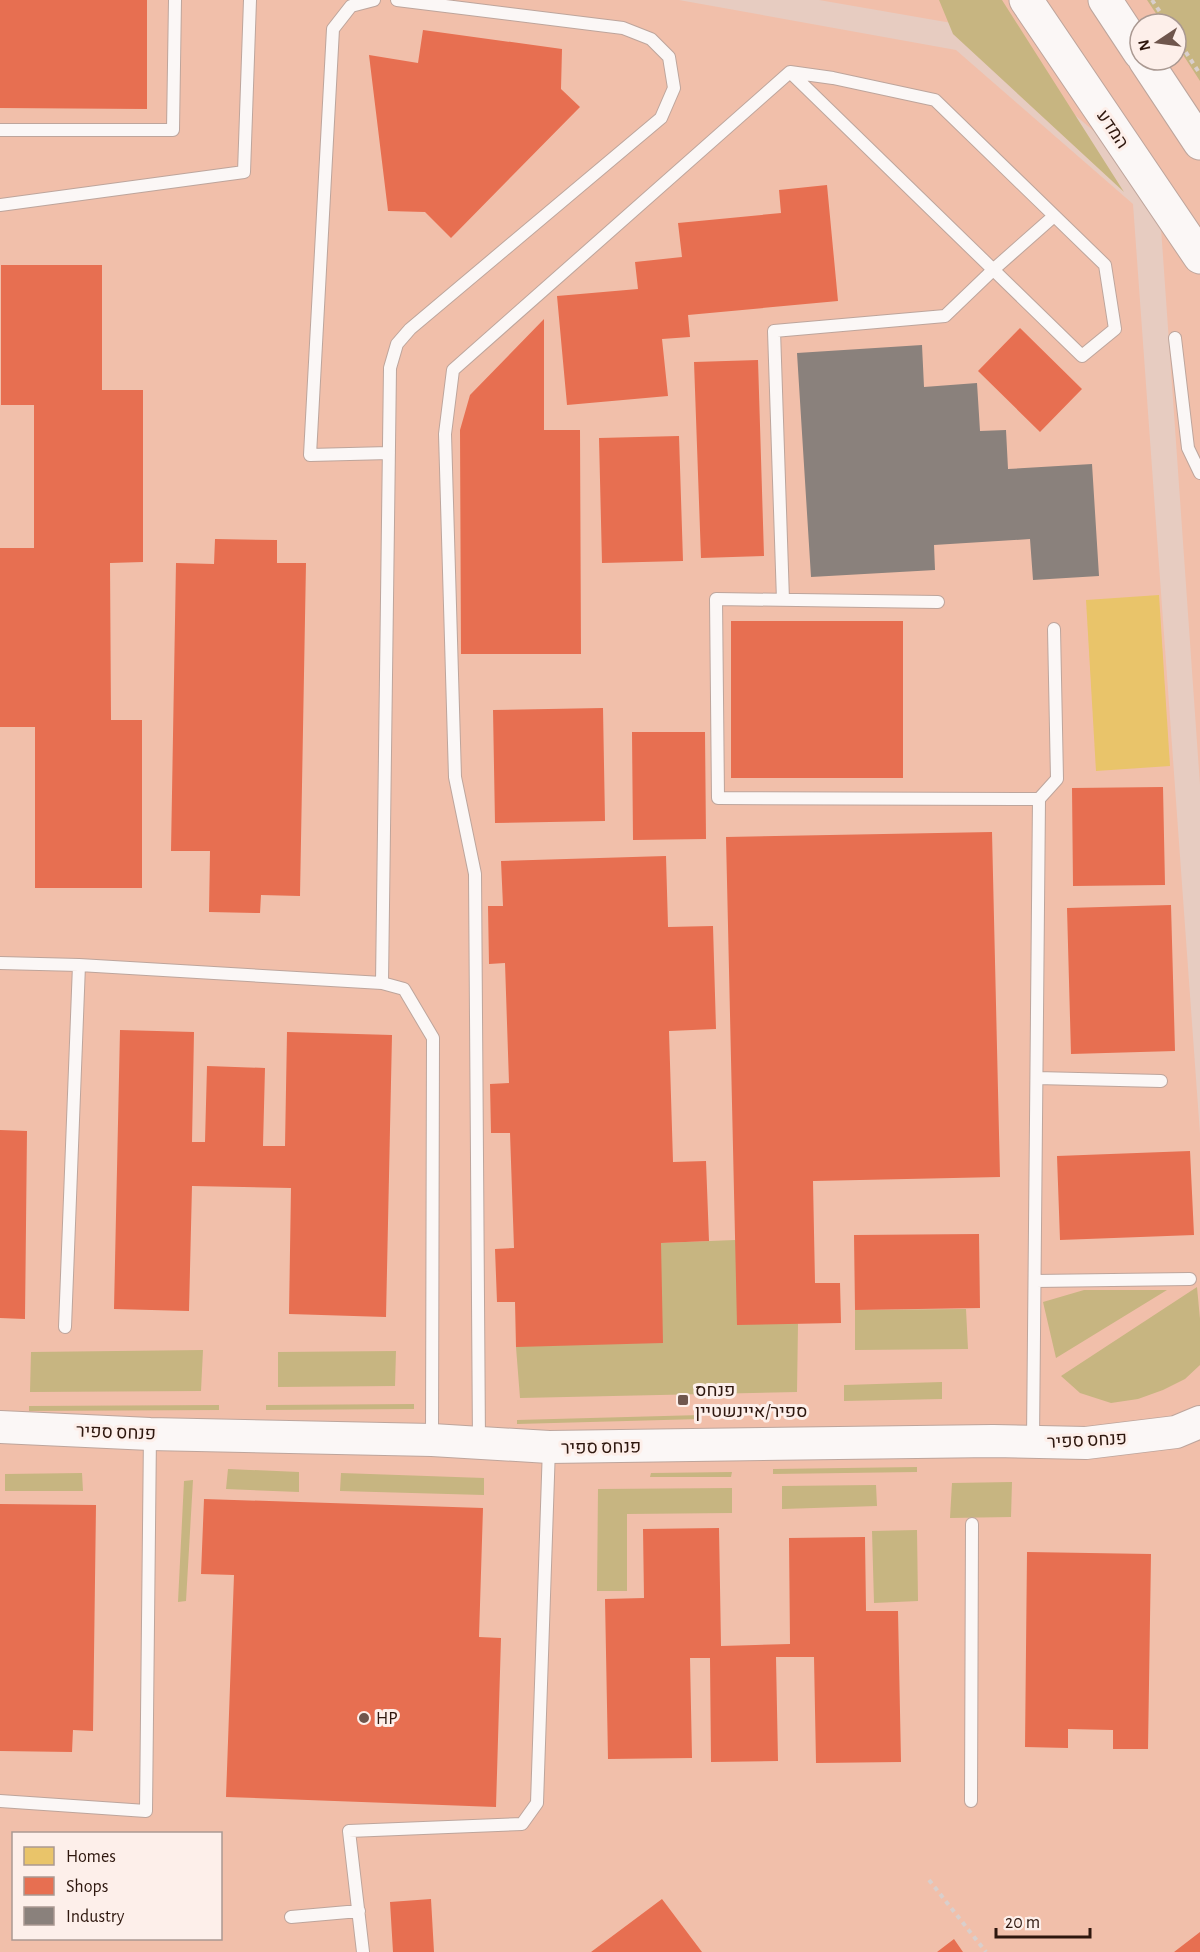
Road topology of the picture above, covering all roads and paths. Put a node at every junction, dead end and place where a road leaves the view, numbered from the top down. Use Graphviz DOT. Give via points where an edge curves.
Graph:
graph roads {
  1 [pos="175,0"];
  2 [pos="250,0"];
  3 [pos="374,0"];
  4 [pos="397,0"];
  5 [pos="1026,0"];
  6 [pos="1105,0"];
  7 [pos="1128,35"];
  8 [pos="1188,56"];
  9 [pos="790,72"];
  10 [pos="1153,72"];
  11 [pos="1200,74"];
  12 [pos="0,130"];
  13 [pos="1200,143"];
  14 [pos="0,205"];
  15 [pos="1054,216"];
  16 [pos="1200,257"];
  17 [pos="994,269"];
  18 [pos="1175,338"];
  19 [pos="389,453"];
  20 [pos="1200,473"];
  21 [pos="783,600"];
  22 [pos="938,602"];
  23 [pos="1054,629"];
  24 [pos="1039,799"];
  25 [pos="0,963"];
  26 [pos="79,965"];
  27 [pos="382,983"];
  28 [pos="1037,1078"];
  29 [pos="1161,1081"];
  30 [pos="1190,1279"];
  31 [pos="1035,1281"];
  32 [pos="65,1327"];
  33 [pos="1200,1422"];
  34 [pos="0,1427"];
  35 [pos="150,1434"];
  36 [pos="432,1440"];
  37 [pos="1033,1442"];
  38 [pos="479,1443"];
  39 [pos="549,1447"];
  40 [pos="972,1524"];
  41 [pos="0,1801"];
  42 [pos="971,1801"];
  43 [pos="929,1880"];
  44 [pos="359,1911"];
  45 [pos="291,1917"];
  46 [pos="363,1952"];
  47 [pos="986,1952"];
  1 -- 12 [label="lane" via="173,130"];
  2 -- 14 [label="lane" via="244,172"];
  3 -- 19 [label="lane" via="351,6 333,29 310,455"];
  4 -- 19 [label="lane" via="623,28 651,39 669,57 674,88 661,118 397,344 390,368"];
  5 -- 16 [label="main road, המדע"];
  6 -- 7 [label="main road"];
  8 -- 11 [label="path"];
  9 -- 15 [label="lane" via="935,99"];
  9 -- 17 [label="lane"];
  9 -- 38 [label="lane" via="453,370 445,434 455,777 475,874"];
  10 -- 13 [label="main road"];
  15 -- 17 [label="lane"];
  15 -- 17 [label="lane" via="1105,265 1115,329 1082,356"];
  17 -- 21 [label="lane" via="945,316 774,331"];
  18 -- 20 [label="lane" via="1188,448"];
  19 -- 27 [label="lane"];
  21 -- 22 [label="lane"];
  21 -- 24 [label="lane" via="716,599 717,798"];
  23 -- 24 [label="lane" via="1057,779"];
  24 -- 28 [label="lane"];
  25 -- 26 [label="lane"];
  26 -- 27 [label="lane"];
  26 -- 32 [label="lane"];
  27 -- 36 [label="lane" via="404,989 433,1038"];
  28 -- 29 [label="lane"];
  28 -- 31 [label="lane"];
  30 -- 31 [label="lane"];
  31 -- 37 [label="lane"];
  33 -- 37 [label="street, פנחס ספיר" via="1176,1432 1086,1443"];
  34 -- 35 [label="street, פנחס ספיר"];
  35 -- 36 [label="street, פנחס ספיר"];
  35 -- 41 [label="lane" via="146,1811"];
  36 -- 38 [label="street, פנחס ספיר"];
  37 -- 39 [label="street, פנחס ספיר"];
  38 -- 39 [label="street, פנחס ספיר"];
  39 -- 44 [label="lane" via="537,1803 522,1824 350,1832"];
  40 -- 42 [label="lane"];
  43 -- 47 [label="path"];
  44 -- 45 [label="lane"];
  44 -- 46 [label="lane"];
}
